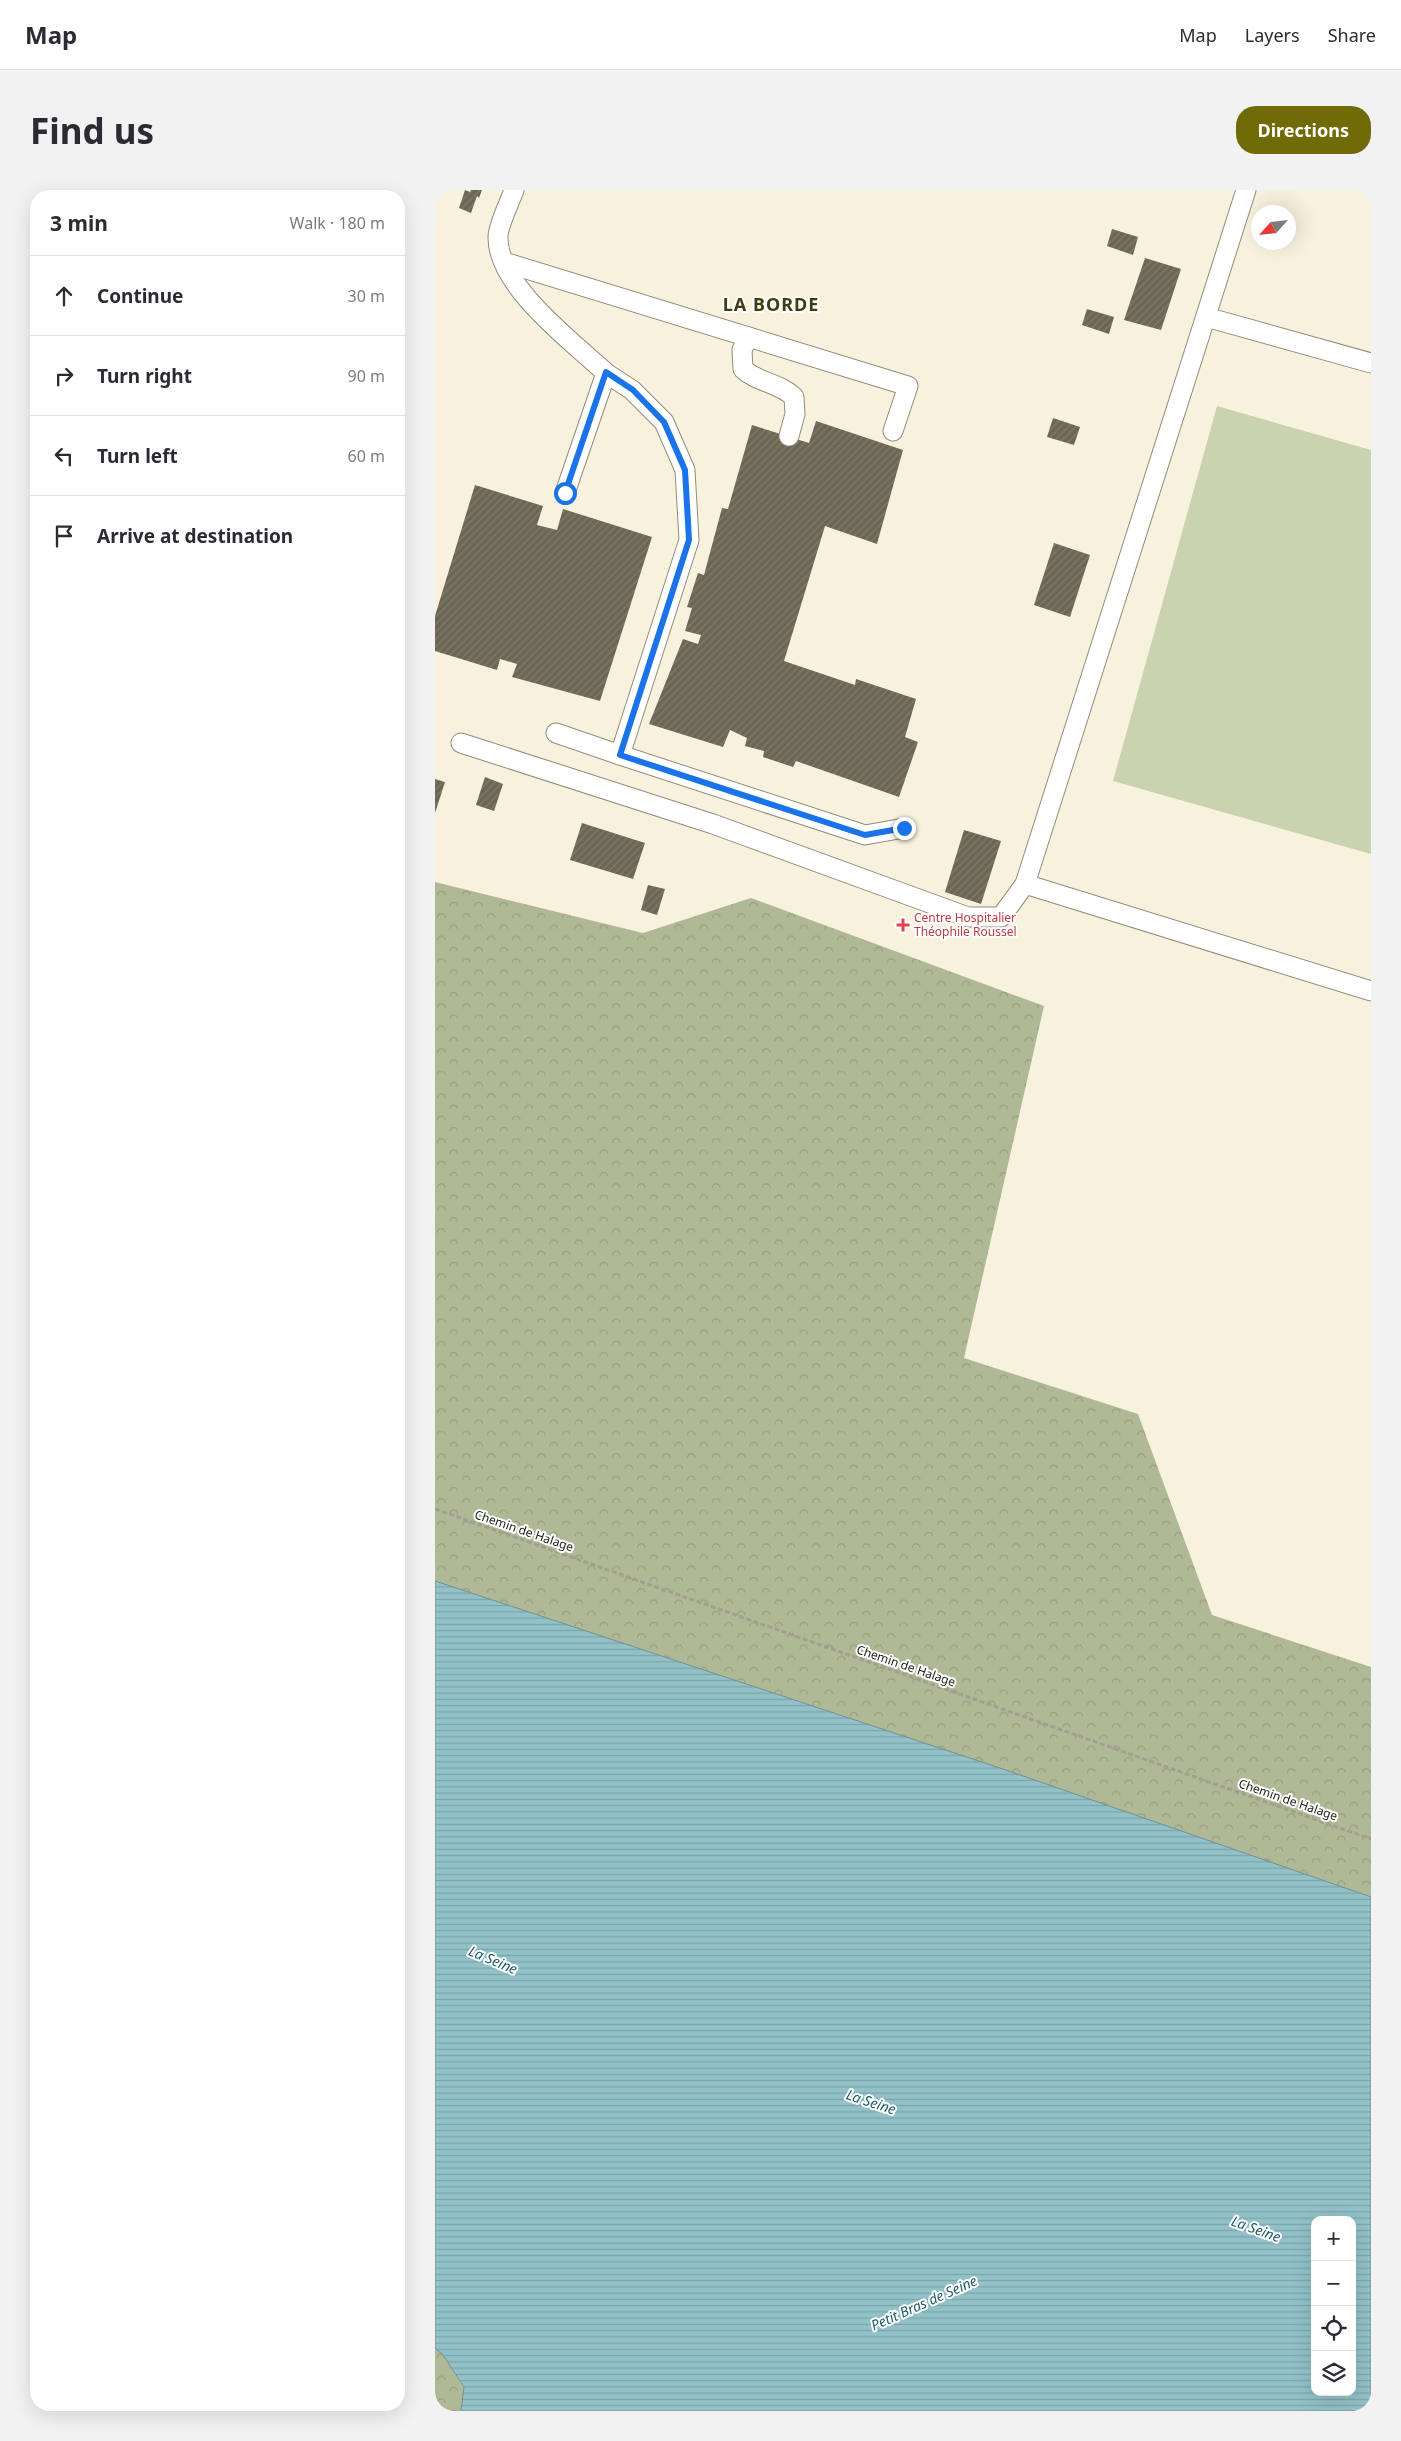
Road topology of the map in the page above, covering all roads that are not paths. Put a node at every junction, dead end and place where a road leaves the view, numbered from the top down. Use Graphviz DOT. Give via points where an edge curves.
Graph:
graph roads {
  1 [pos="514,190"];
  2 [pos="1246,190"];
  3 [pos="504,262"];
  4 [pos="1206,317"];
  5 [pos="748,337"];
  6 [pos="1371,363"];
  7 [pos="606,372"];
  8 [pos="893,431"];
  9 [pos="789,436"];
  10 [pos="565,493"];
  11 [pos="556,733"];
  12 [pos="461,743"];
  13 [pos="620,755"];
  14 [pos="904,828"];
  15 [pos="1025,884"];
  16 [pos="1371,991"];
  1 -- 3 [label="lane" via="498,237"];
  2 -- 4 [label="lane"];
  3 -- 5 [label="lane"];
  3 -- 7 [label="lane" via="544,318"];
  4 -- 6 [label="lane"];
  4 -- 15 [label="lane"];
  5 -- 8 [label="lane" via="908,386"];
  5 -- 9 [label="lane" via="742,350 743,369 754,378 784,388 793,397 795,414"];
  7 -- 10 [label="lane"];
  7 -- 13 [label="lane" via="633,390 664,422 685,470 689,540"];
  11 -- 13 [label="lane"];
  12 -- 15 [label="lane" via="713,824 968,917 1001,917"];
  13 -- 14 [label="lane" via="865,835"];
  15 -- 16 [label="lane"];
}
